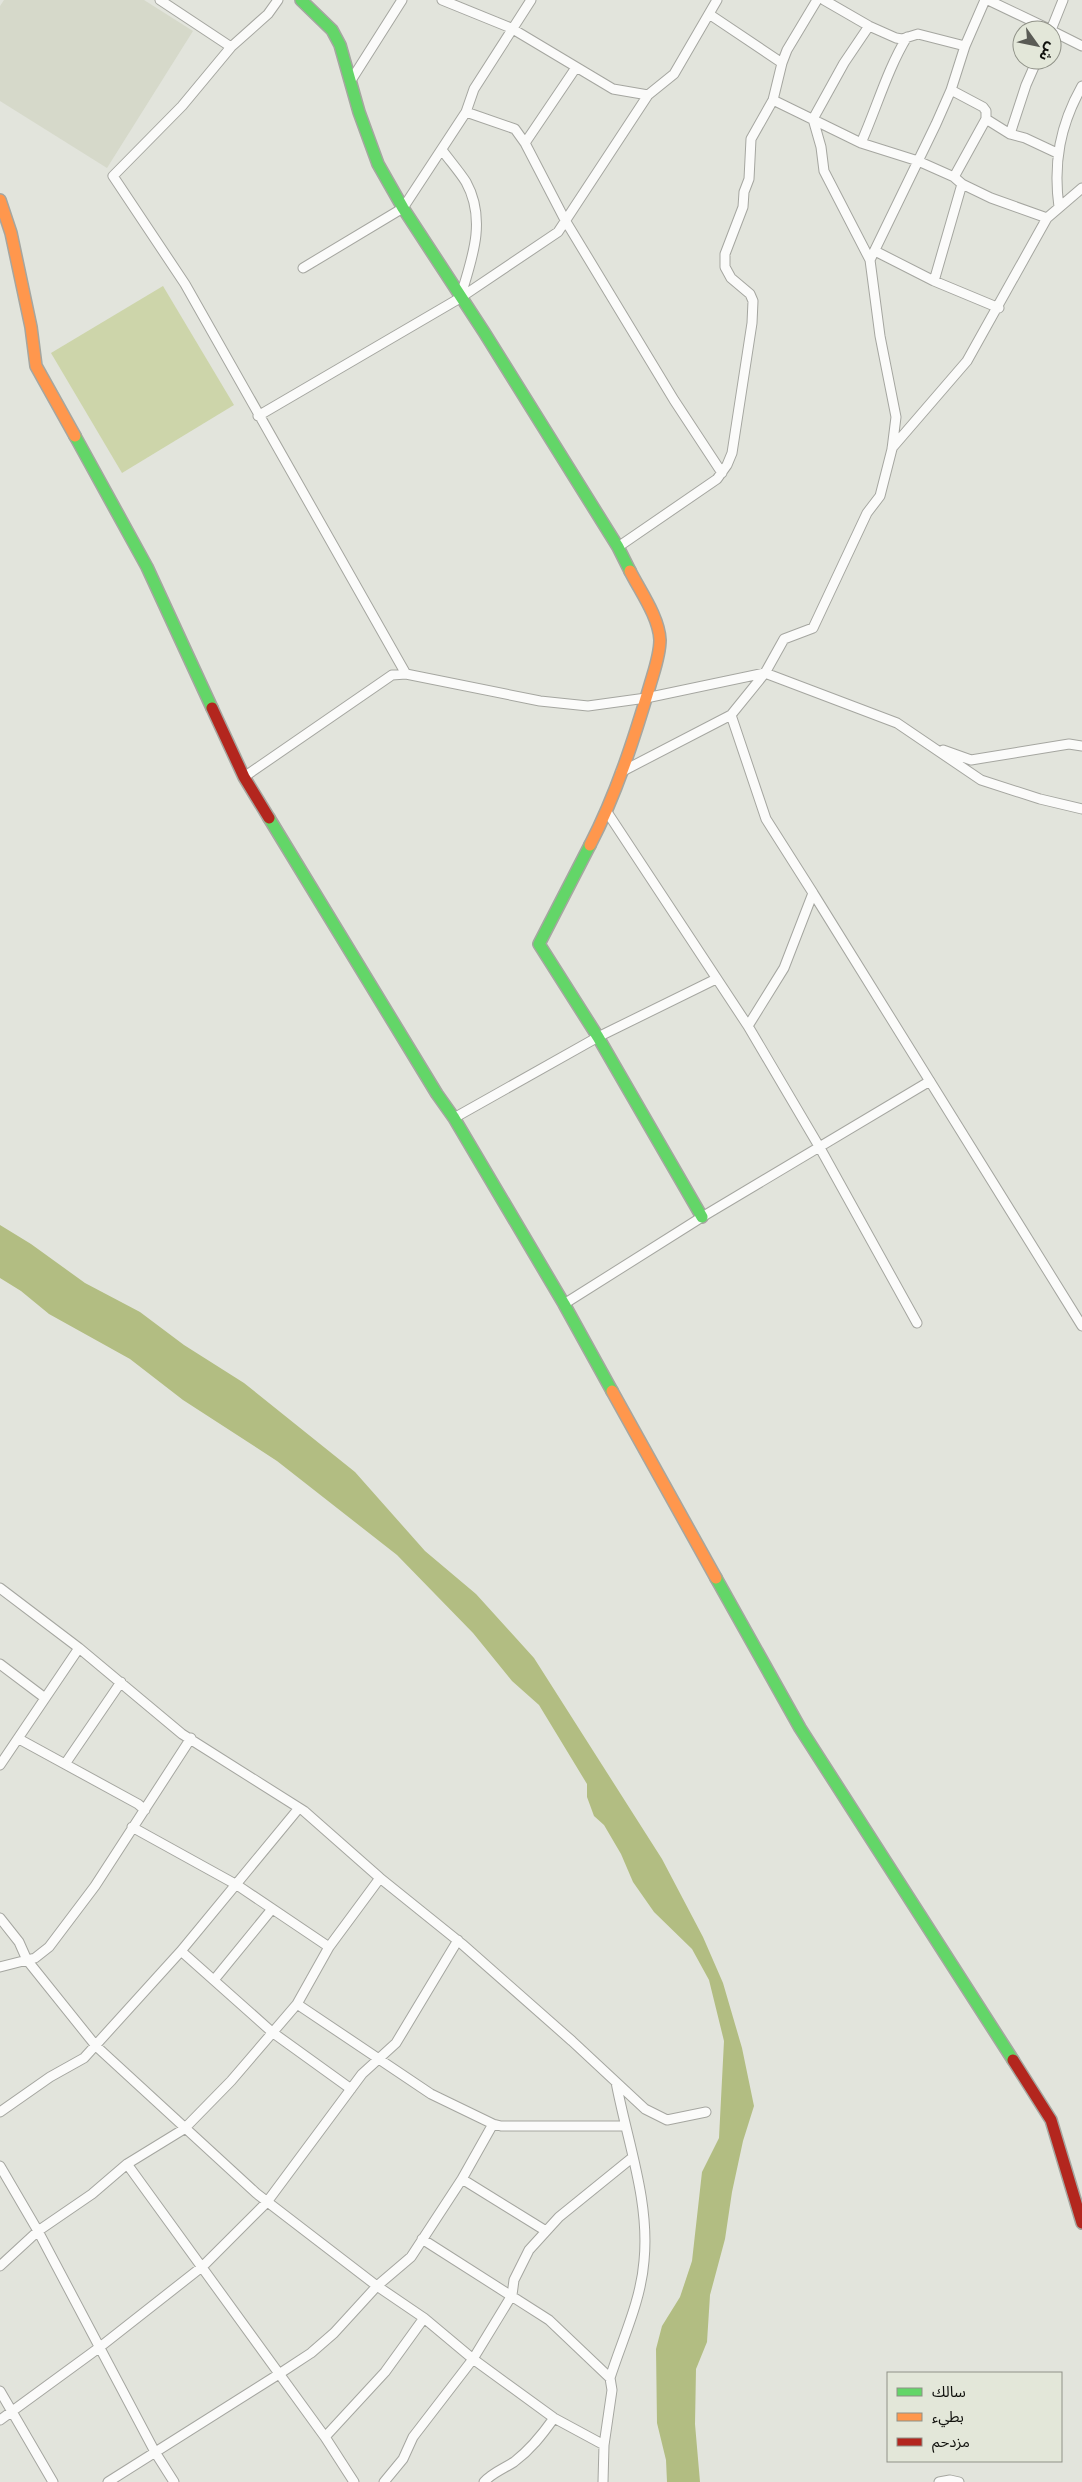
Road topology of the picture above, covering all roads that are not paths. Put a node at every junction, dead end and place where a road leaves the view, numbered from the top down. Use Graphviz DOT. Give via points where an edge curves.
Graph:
graph roads {
  1 [pos="160,0"];
  2 [pos="278,0"];
  3 [pos="302,0"];
  4 [pos="402,0"];
  5 [pos="442,0"];
  6 [pos="531,0"];
  7 [pos="717,0"];
  8 [pos="818,0"];
  9 [pos="824,0"];
  10 [pos="986,0"];
  11 [pos="1063,0"];
  12 [pos="1010,4"];
  13 [pos="709,14"];
  14 [pos="1035,20"];
  15 [pos="1055,20"];
  16 [pos="869,26"];
  17 [pos="512,28"];
  18 [pos="1062,36"];
  19 [pos="907,37"];
  20 [pos="965,46"];
  21 [pos="1082,46"];
  22 [pos="231,47"];
  23 [pos="782,62"];
  24 [pos="575,69"];
  25 [pos="1033,70"];
  26 [pos="350,82"];
  27 [pos="1082,86"];
  28 [pos="951,90"];
  29 [pos="648,95"];
  30 [pos="773,100"];
  31 [pos="1078,102"];
  32 [pos="466,112"];
  33 [pos="813,118"];
  34 [pos="986,119"];
  35 [pos="1010,134"];
  36 [pos="525,143"];
  37 [pos="861,143"];
  38 [pos="442,150"];
  39 [pos="1056,153"];
  40 [pos="918,161"];
  41 [pos="954,177"];
  42 [pos="962,184"];
  43 [pos="1082,188"];
  44 [pos="0,200"];
  45 [pos="1058,207"];
  46 [pos="403,208"];
  47 [pos="1047,218"];
  48 [pos="566,220"];
  49 [pos="875,251"];
  50 [pos="870,260"];
  51 [pos="303,268"];
  52 [pos="934,281"];
  53 [pos="460,298"];
  54 [pos="999,308"];
  55 [pos="258,416"];
  56 [pos="892,449"];
  57 [pos="722,473"];
  58 [pos="618,547"];
  59 [pos="765,673"];
  60 [pos="406,674"];
  61 [pos="646,698"];
  62 [pos="731,716"];
  63 [pos="931,746"];
  64 [pos="1082,746"];
  65 [pos="621,772"];
  66 [pos="244,777"];
  67 [pos="1082,809"];
  68 [pos="607,812"];
  69 [pos="814,893"];
  70 [pos="716,978"];
  71 [pos="748,1026"];
  72 [pos="598,1037"];
  73 [pos="930,1081"];
  74 [pos="454,1118"];
  75 [pos="820,1148"];
  76 [pos="702,1217"];
  77 [pos="564,1304"];
  78 [pos="918,1323"];
  79 [pos="1082,1326"];
  80 [pos="1,1590"];
  81 [pos="79,1648"];
  82 [pos="0,1664"];
  83 [pos="121,1682"];
  84 [pos="46,1698"];
  85 [pos="191,1738"];
  86 [pos="19,1739"];
  87 [pos="65,1764"];
  88 [pos="0,1765"];
  89 [pos="299,1808"];
  90 [pos="144,1810"];
  91 [pos="132,1827"];
  92 [pos="380,1878"];
  93 [pos="237,1885"];
  94 [pos="272,1909"];
  95 [pos="0,1918"];
  96 [pos="458,1940"];
  97 [pos="329,1947"];
  98 [pos="181,1951"];
  99 [pos="27,1960"];
  100 [pos="0,1967"];
  101 [pos="214,1980"];
  102 [pos="297,2004"];
  103 [pos="272,2032"];
  104 [pos="96,2046"];
  105 [pos="379,2058"];
  106 [pos="616,2081"];
  107 [pos="351,2089"];
  108 [pos="0,2112"];
  109 [pos="706,2112"];
  110 [pos="493,2124"];
  111 [pos="624,2126"];
  112 [pos="184,2129"];
  113 [pos="633,2157"];
  114 [pos="128,2164"];
  115 [pos="0,2166"];
  116 [pos="462,2179"];
  117 [pos="267,2202"];
  118 [pos="1082,2223"];
  119 [pos="38,2231"];
  120 [pos="546,2231"];
  121 [pos="422,2239"];
  122 [pos="0,2266"];
  123 [pos="202,2266"];
  124 [pos="376,2286"];
  125 [pos="512,2294"];
  126 [pos="424,2318"];
  127 [pos="100,2347"];
  128 [pos="472,2359"];
  129 [pos="279,2374"];
  130 [pos="610,2378"];
  131 [pos="0,2391"];
  132 [pos="13,2412"];
  133 [pos="554,2418"];
  134 [pos="0,2420"];
  135 [pos="325,2437"];
  136 [pos="604,2445"];
  137 [pos="155,2452"];
  138 [pos="53,2482"];
  139 [pos="108,2482"];
  140 [pos="174,2482"];
  141 [pos="354,2482"];
  142 [pos="384,2482"];
  143 [pos="484,2482"];
  144 [pos="603,2482"];
  145 [pos="939,2482"];
  146 [pos="959,2482"];
  1 -- 22 [label="street"];
  2 -- 22 [label="street" via="268,14"];
  3 -- 26 [label="street" via="332,30 340,45"];
  4 -- 26 [label="street"];
  5 -- 17 [label="street"];
  6 -- 17 [label="street"];
  7 -- 13 [label="street"];
  8 -- 23 [label="street"];
  9 -- 16 [label="street"];
  10 -- 12 [label="street"];
  10 -- 20 [label="street"];
  11 -- 15 [label="street"];
  12 -- 14 [label="street"];
  13 -- 23 [label="street"];
  13 -- 29 [label="street" via="674,74"];
  16 -- 19 [label="street" via="896,38"];
  16 -- 33 [label="street"];
  17 -- 24 [label="street"];
  17 -- 32 [label="street" via="474,89"];
  18 -- 21 [label="street"];
  19 -- 20 [label="street" via="918,34"];
  19 -- 37 [label="street" via="889,70"];
  20 -- 28 [label="street"];
  22 -- 55 [label="street" via="182,106 113,176 185,284"];
  23 -- 30 [label="street"];
  24 -- 29 [label="street" via="613,90"];
  24 -- 36 [label="street"];
  25 -- 35 [label="street"];
  26 -- 46 [label="street" via="378,164"];
  27 -- 31 [label="street"];
  28 -- 34 [label="street" via="983,106"];
  28 -- 40 [label="street"];
  29 -- 48 [label="street"];
  30 -- 33 [label="street"];
  30 -- 57 [label="street" via="751,139 743,207 725,254 724,267 734,282 750,294 753,308 732,452"];
  31 -- 39 [label="street"];
  32 -- 36 [label="street" via="515,129"];
  32 -- 38 [label="street"];
  33 -- 37 [label="street"];
  33 -- 50 [label="street" via="824,171"];
  34 -- 35 [label="street"];
  34 -- 41 [label="street"];
  35 -- 39 [label="street"];
  36 -- 48 [label="street"];
  37 -- 40 [label="street"];
  38 -- 46 [label="street"];
  38 -- 53 [label="street" via="466,182 476,208 477,242"];
  39 -- 45 [label="street"];
  40 -- 41 [label="street"];
  40 -- 49 [label="street"];
  41 -- 42 [label="street"];
  42 -- 47 [label="street"];
  42 -- 52 [label="street"];
  43 -- 45 [label="street"];
  44 -- 66 [label="street" via="15,252 36,366 147,567"];
  45 -- 47 [label="street"];
  46 -- 51 [label="street"];
  46 -- 53 [label="street"];
  47 -- 54 [label="street"];
  48 -- 53 [label="street" via="558,232"];
  48 -- 57 [label="street" via="674,400"];
  49 -- 50 [label="street"];
  49 -- 52 [label="street"];
  50 -- 56 [label="street" via="880,336 896,417"];
  52 -- 54 [label="street"];
  53 -- 55 [label="street"];
  53 -- 58 [label="street"];
  54 -- 56 [label="street" via="968,361"];
  55 -- 60 [label="street"];
  56 -- 59 [label="street" via="880,496 867,513 812,628 784,639"];
  57 -- 58 [label="street" via="703,490"];
  58 -- 61 [label="street" via="656,622 660,639"];
  59 -- 61 [label="street"];
  59 -- 62 [label="street"];
  59 -- 63 [label="street" via="897,723"];
  60 -- 61 [label="street" via="549,702 588,706"];
  60 -- 66 [label="street" via="392,675 384,680"];
  61 -- 65 [label="street"];
  62 -- 65 [label="street"];
  62 -- 69 [label="street" via="766,819"];
  63 -- 64 [label="street" via="971,760 1069,744"];
  63 -- 67 [label="street" via="981,780"];
  65 -- 68 [label="street"];
  66 -- 74 [label="street"];
  68 -- 70 [label="street"];
  68 -- 72 [label="street" via="539,944"];
  69 -- 71 [label="street" via="784,968"];
  69 -- 73 [label="street"];
  70 -- 71 [label="street"];
  70 -- 72 [label="street"];
  71 -- 75 [label="street"];
  72 -- 74 [label="street"];
  72 -- 76 [label="street"];
  73 -- 75 [label="street"];
  73 -- 79 [label="street"];
  74 -- 77 [label="street"];
  75 -- 76 [label="street"];
  75 -- 78 [label="street"];
  76 -- 77 [label="street"];
  77 -- 118 [label="street" via="800,1728 1051,2120"];
  80 -- 81 [label="street"];
  81 -- 83 [label="street"];
  81 -- 84 [label="street"];
  82 -- 84 [label="street"];
  83 -- 85 [label="street"];
  83 -- 87 [label="street"];
  84 -- 86 [label="street"];
  85 -- 89 [label="street"];
  85 -- 90 [label="street"];
  86 -- 87 [label="street"];
  86 -- 88 [label="street"];
  87 -- 90 [label="street"];
  89 -- 92 [label="street"];
  89 -- 93 [label="street"];
  90 -- 91 [label="street"];
  91 -- 93 [label="street"];
  91 -- 99 [label="street" via="95,1886 49,1947"];
  92 -- 96 [label="street"];
  92 -- 97 [label="street"];
  93 -- 94 [label="street"];
  93 -- 98 [label="street"];
  94 -- 97 [label="street"];
  94 -- 101 [label="street"];
  95 -- 99 [label="street"];
  96 -- 105 [label="street" via="396,2043"];
  96 -- 106 [label="street"];
  97 -- 102 [label="street"];
  98 -- 101 [label="street"];
  98 -- 104 [label="street"];
  99 -- 100 [label="street"];
  99 -- 104 [label="street"];
  101 -- 103 [label="street"];
  102 -- 103 [label="street"];
  102 -- 105 [label="street"];
  103 -- 107 [label="street"];
  103 -- 112 [label="street" via="231,2081"];
  104 -- 108 [label="street" via="77,2064 50,2077"];
  104 -- 112 [label="street"];
  105 -- 107 [label="street"];
  105 -- 110 [label="street" via="431,2094"];
  106 -- 109 [label="street" via="645,2109 667,2120"];
  106 -- 111 [label="street"];
  107 -- 117 [label="street"];
  110 -- 111 [label="street"];
  110 -- 116 [label="street"];
  111 -- 113 [label="street"];
  112 -- 114 [label="street"];
  112 -- 117 [label="street"];
  113 -- 120 [label="street" via="558,2217"];
  113 -- 130 [label="street" via="641,2194 644,2262 639,2291"];
  114 -- 119 [label="street" via="92,2194"];
  114 -- 123 [label="street"];
  115 -- 119 [label="street"];
  116 -- 120 [label="street"];
  116 -- 121 [label="street"];
  117 -- 123 [label="street"];
  117 -- 124 [label="street"];
  119 -- 122 [label="street"];
  119 -- 127 [label="street"];
  120 -- 125 [label="street" via="521,2264"];
  121 -- 124 [label="street" via="405,2264"];
  121 -- 125 [label="street"];
  123 -- 127 [label="street"];
  123 -- 129 [label="street"];
  124 -- 126 [label="street"];
  124 -- 129 [label="street" via="319,2346"];
  125 -- 128 [label="street"];
  125 -- 130 [label="street" via="555,2325"];
  126 -- 128 [label="street"];
  126 -- 135 [label="street" via="384,2372"];
  127 -- 132 [label="street"];
  127 -- 137 [label="street"];
  128 -- 133 [label="street"];
  128 -- 142 [label="street" via="413,2437 403,2459"];
  129 -- 135 [label="street"];
  129 -- 137 [label="street"];
  130 -- 136 [label="street" via="612,2390"];
  131 -- 132 [label="street"];
  132 -- 134 [label="street"];
  132 -- 138 [label="street"];
  133 -- 136 [label="street"];
  133 -- 143 [label="street" via="534,2446"];
  135 -- 141 [label="street"];
  136 -- 144 [label="street"];
  137 -- 139 [label="street"];
  137 -- 140 [label="street"];
  145 -- 146 [label="street"];
}
